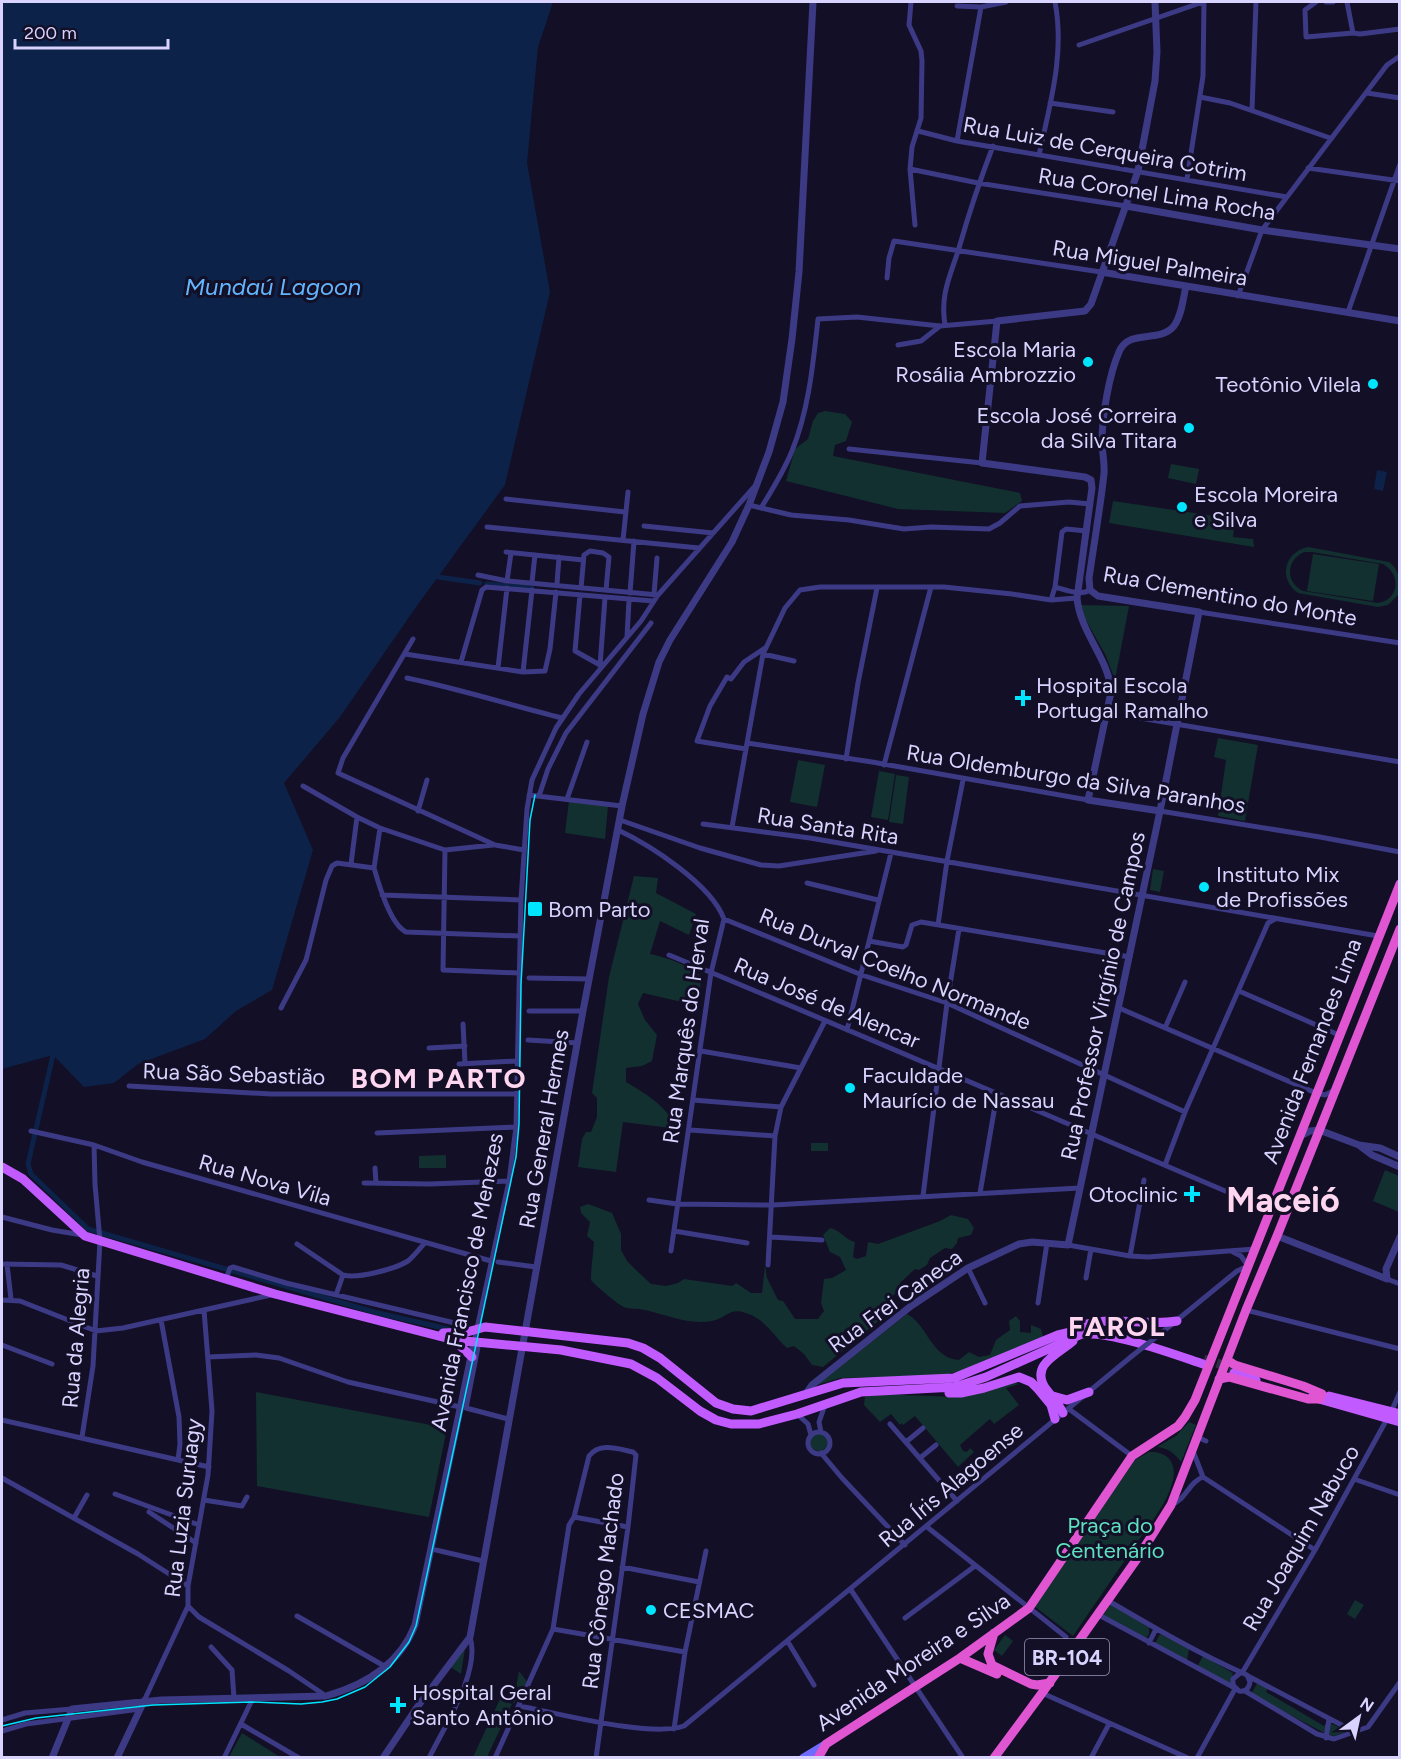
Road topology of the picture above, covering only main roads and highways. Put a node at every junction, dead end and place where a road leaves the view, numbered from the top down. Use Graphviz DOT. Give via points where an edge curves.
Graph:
graph roads {
  1 [pos="1400,884"];
  2 [pos="1400,929"];
  3 [pos="2,1167"];
  4 [pos="1177,1321"];
  5 [pos="1157,1324"];
  6 [pos="500,1328"];
  7 [pos="428,1334"];
  8 [pos="1082,1334"];
  9 [pos="1160,1334"];
  10 [pos="564,1335"];
  11 [pos="1058,1335"];
  12 [pos="589,1337"];
  13 [pos="454,1340"];
  14 [pos="499,1343"];
  15 [pos="561,1350"];
  16 [pos="586,1353"];
  17 [pos="472,1357"];
  18 [pos="1227,1360"];
  19 [pos="1234,1371"];
  20 [pos="1219,1379"];
  21 [pos="920,1390"];
  22 [pos="1089,1392"];
  23 [pos="805,1395"];
  24 [pos="1051,1395"];
  25 [pos="1321,1397"];
  26 [pos="1195,1400"];
  27 [pos="1394,1415"];
  28 [pos="776,1420"];
  29 [pos="1400,1422"];
  30 [pos="994,1633"];
  31 [pos="988,1654"];
  32 [pos="960,1658"];
  33 [pos="978,1665"];
  34 [pos="1050,1683"];
  35 [pos="1039,1697"];
  36 [pos="826,1744"];
  37 [pos="803,1758"];
  38 [pos="818,1758"];
  39 [pos="994,1758"];
  1 -- 26 [label="highway, Avenida Fernandes Lima / BR-104"];
  2 -- 18 [label="highway, Avenida Fernandes Lima / BR-104"];
  3 -- 7 [label="main road" via="23,1180 85,1236 100,1237 187,1267 228,1272 275,1294"];
  4 -- 5 [label="main road"];
  5 -- 9 [label="main road"];
  5 -- 11 [label="main road" via="1105,1320"];
  6 -- 7 [label="main road"];
  6 -- 10 [label="main road"];
  6 -- 14 [label="main road" via="496,1335"];
  7 -- 13 [label="main road"];
  8 -- 11 [label="main road" via="1112,1337 1203,1362 1103,1329 1086,1328"];
  8 -- 21 [label="main road" via="969,1383"];
  8 -- 24 [label="main road" via="1047,1360 1042,1369 1041,1380"];
  10 -- 12 [label="main road"];
  10 -- 15 [label="main road"];
  11 -- 23 [label="main road" via="954,1378 859,1382"];
  12 -- 16 [label="main road"];
  12 -- 23 [label="main road" via="638,1345 716,1402 743,1411"];
  13 -- 14 [label="main road"];
  13 -- 17 [label="main road"];
  14 -- 15 [label="main road"];
  15 -- 16 [label="main road"];
  16 -- 28 [label="main road" via="638,1367 722,1423 748,1426"];
  18 -- 20 [label="highway, Avenida Fernandes Lima / BR-104"];
  18 -- 25 [label="highway" via="1303,1386"];
  19 -- 25 [label="main road"];
  20 -- 25 [label="highway" via="1229,1377 1301,1397"];
  20 -- 34 [label="highway, Avenida Fernandes Lima / BR-104" via="1202,1439 1193,1451 1171,1505"];
  21 -- 24 [label="main road" via="961,1393 1019,1377 1031,1382 1062,1414"];
  21 -- 28 [label="main road" via="861,1392"];
  22 -- 24 [label="main road" via="1067,1400"];
  23 -- 28 [label="main road" via="798,1410"];
  25 -- 27 [label="main road"];
  26 -- 30 [label="highway, Avenida Moreira e Silva / BR-104" via="1178,1426 1132,1456 1029,1608"];
  27 -- 29 [label="main road"];
  30 -- 31 [label="highway"];
  30 -- 32 [label="highway, Avenida Moreira e Silva / BR-104"];
  31 -- 33 [label="highway"];
  31 -- 34 [label="highway" via="996,1669 1031,1684"];
  32 -- 33 [label="highway"];
  32 -- 36 [label="highway, Avenida Moreira e Silva / BR-104"];
  33 -- 35 [label="highway"];
  34 -- 35 [label="highway, BR-104"];
  35 -- 39 [label="highway, BR-104"];
  36 -- 37 [label="main road, Avenida Moreira e Silva"];
  36 -- 38 [label="highway, BR-104"];
}
